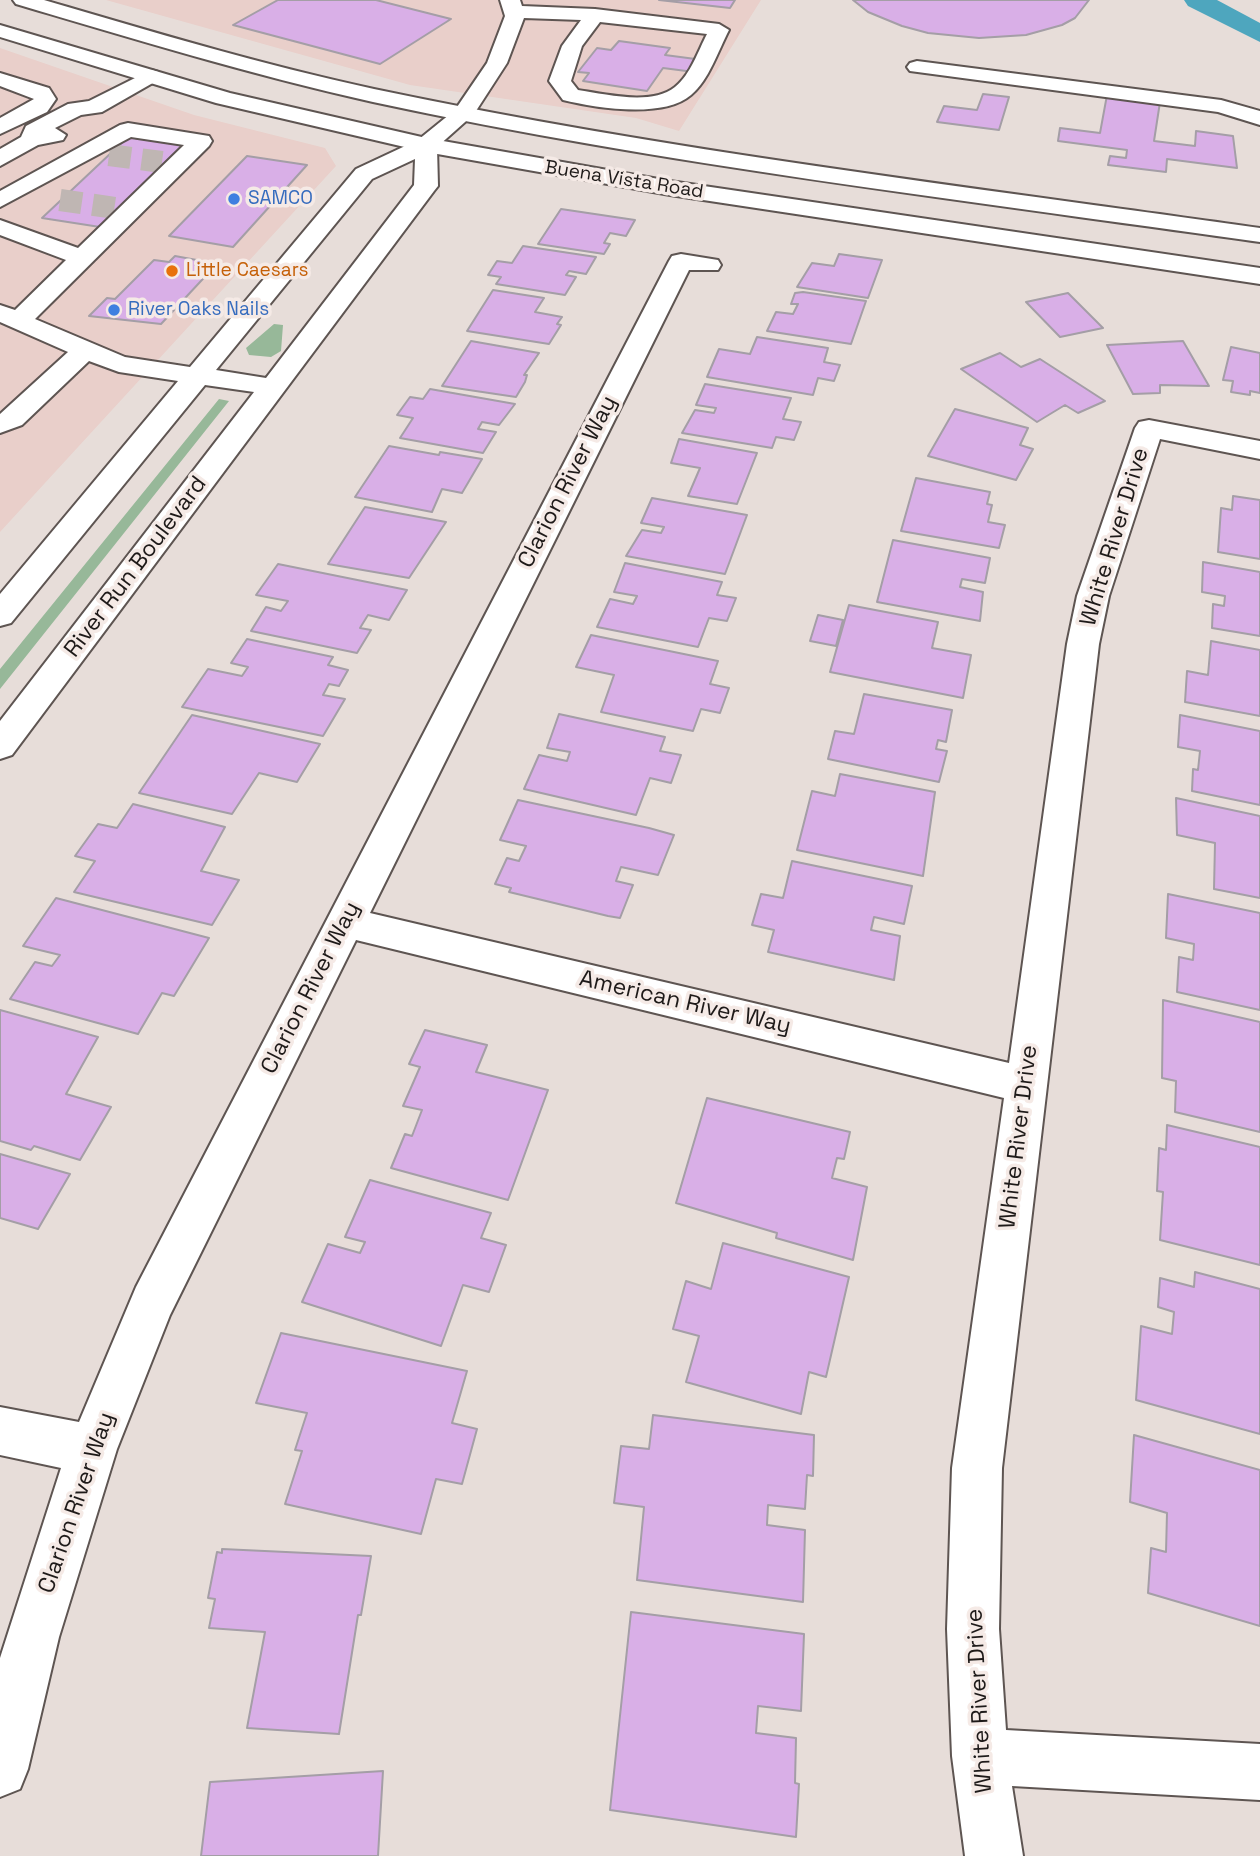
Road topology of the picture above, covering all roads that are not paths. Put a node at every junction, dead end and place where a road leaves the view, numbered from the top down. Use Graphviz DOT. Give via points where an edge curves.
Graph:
graph roads {
  1 [pos="23,0"];
  2 [pos="512,6"];
  3 [pos="595,15"];
  4 [pos="0,31"];
  5 [pos="918,67"];
  6 [pos="151,76"];
  7 [pos="0,79"];
  8 [pos="463,114"];
  9 [pos="1260,118"];
  10 [pos="0,127"];
  11 [pos="426,145"];
  12 [pos="15,150"];
  13 [pos="57,169"];
  14 [pos="6,196"];
  15 [pos="48,198"];
  16 [pos="0,227"];
  17 [pos="1260,235"];
  18 [pos="82,258"];
  19 [pos="709,265"];
  20 [pos="1260,276"];
  21 [pos="9,317"];
  22 [pos="86,349"];
  23 [pos="197,376"];
  24 [pos="273,387"];
  25 [pos="0,425"];
  26 [pos="1260,450"];
  27 [pos="0,615"];
  28 [pos="0,747"];
  29 [pos="344,922"];
  30 [pos="1026,1085"];
  31 [pos="0,1431"];
  32 [pos="92,1449"];
  33 [pos="980,1756"];
  34 [pos="0,1769"];
  35 [pos="1260,1772"];
  36 [pos="993,1856"];
  1 -- 8 [label="street, Buena Vista Road" via="262,69"];
  2 -- 3 [label="street"];
  2 -- 8 [label="street" via="515,16 498,63"];
  3 -- 3 [label="street" via="572,46 560,81 571,95 641,104 681,93 719,30"];
  4 -- 6 [label="street, Buena Vista Road"];
  5 -- 9 [label="street" via="1221,106"];
  6 -- 11 [label="street, Buena Vista Road" via="236,101"];
  6 -- 12 [label="street" via="94,107 93,115"];
  7 -- 10 [label="street" via="41,93 45,99 39,107"];
  8 -- 11 [label="street"];
  8 -- 17 [label="street, Buena Vista Road" via="686,152"];
  11 -- 20 [label="street, Buena Vista Road" via="670,188"];
  11 -- 23 [label="street" via="364,174"];
  11 -- 24 [label="street, River Run Boulevard" via="426,186"];
  12 -- 13 [label="street"];
  13 -- 14 [label="street"];
  13 -- 18 [label="street" via="95,161 128,130 201,141 148,184"];
  14 -- 15 [label="street"];
  16 -- 18 [label="street"];
  18 -- 21 [label="street"];
  19 -- 29 [label="street, Clarion River Way" via="681,261"];
  21 -- 22 [label="street"];
  22 -- 23 [label="street" via="119,364"];
  22 -- 25 [label="street" via="22,395 12,419"];
  23 -- 24 [label="street"];
  23 -- 27 [label="street"];
  24 -- 28 [label="street, River Run Boulevard"];
  26 -- 30 [label="street, White River Drive" via="1149,428 1093,596 1083,644"];
  29 -- 30 [label="street, American River Way"];
  29 -- 32 [label="street, Clarion River Way" via="152,1303"];
  30 -- 33 [label="street, White River Drive" via="977,1468 973,1629"];
  31 -- 32 [label="street"];
  32 -- 34 [label="street, Clarion River Way" via="32,1637"];
  33 -- 35 [label="street"];
  33 -- 36 [label="street, White River Drive"];
}
